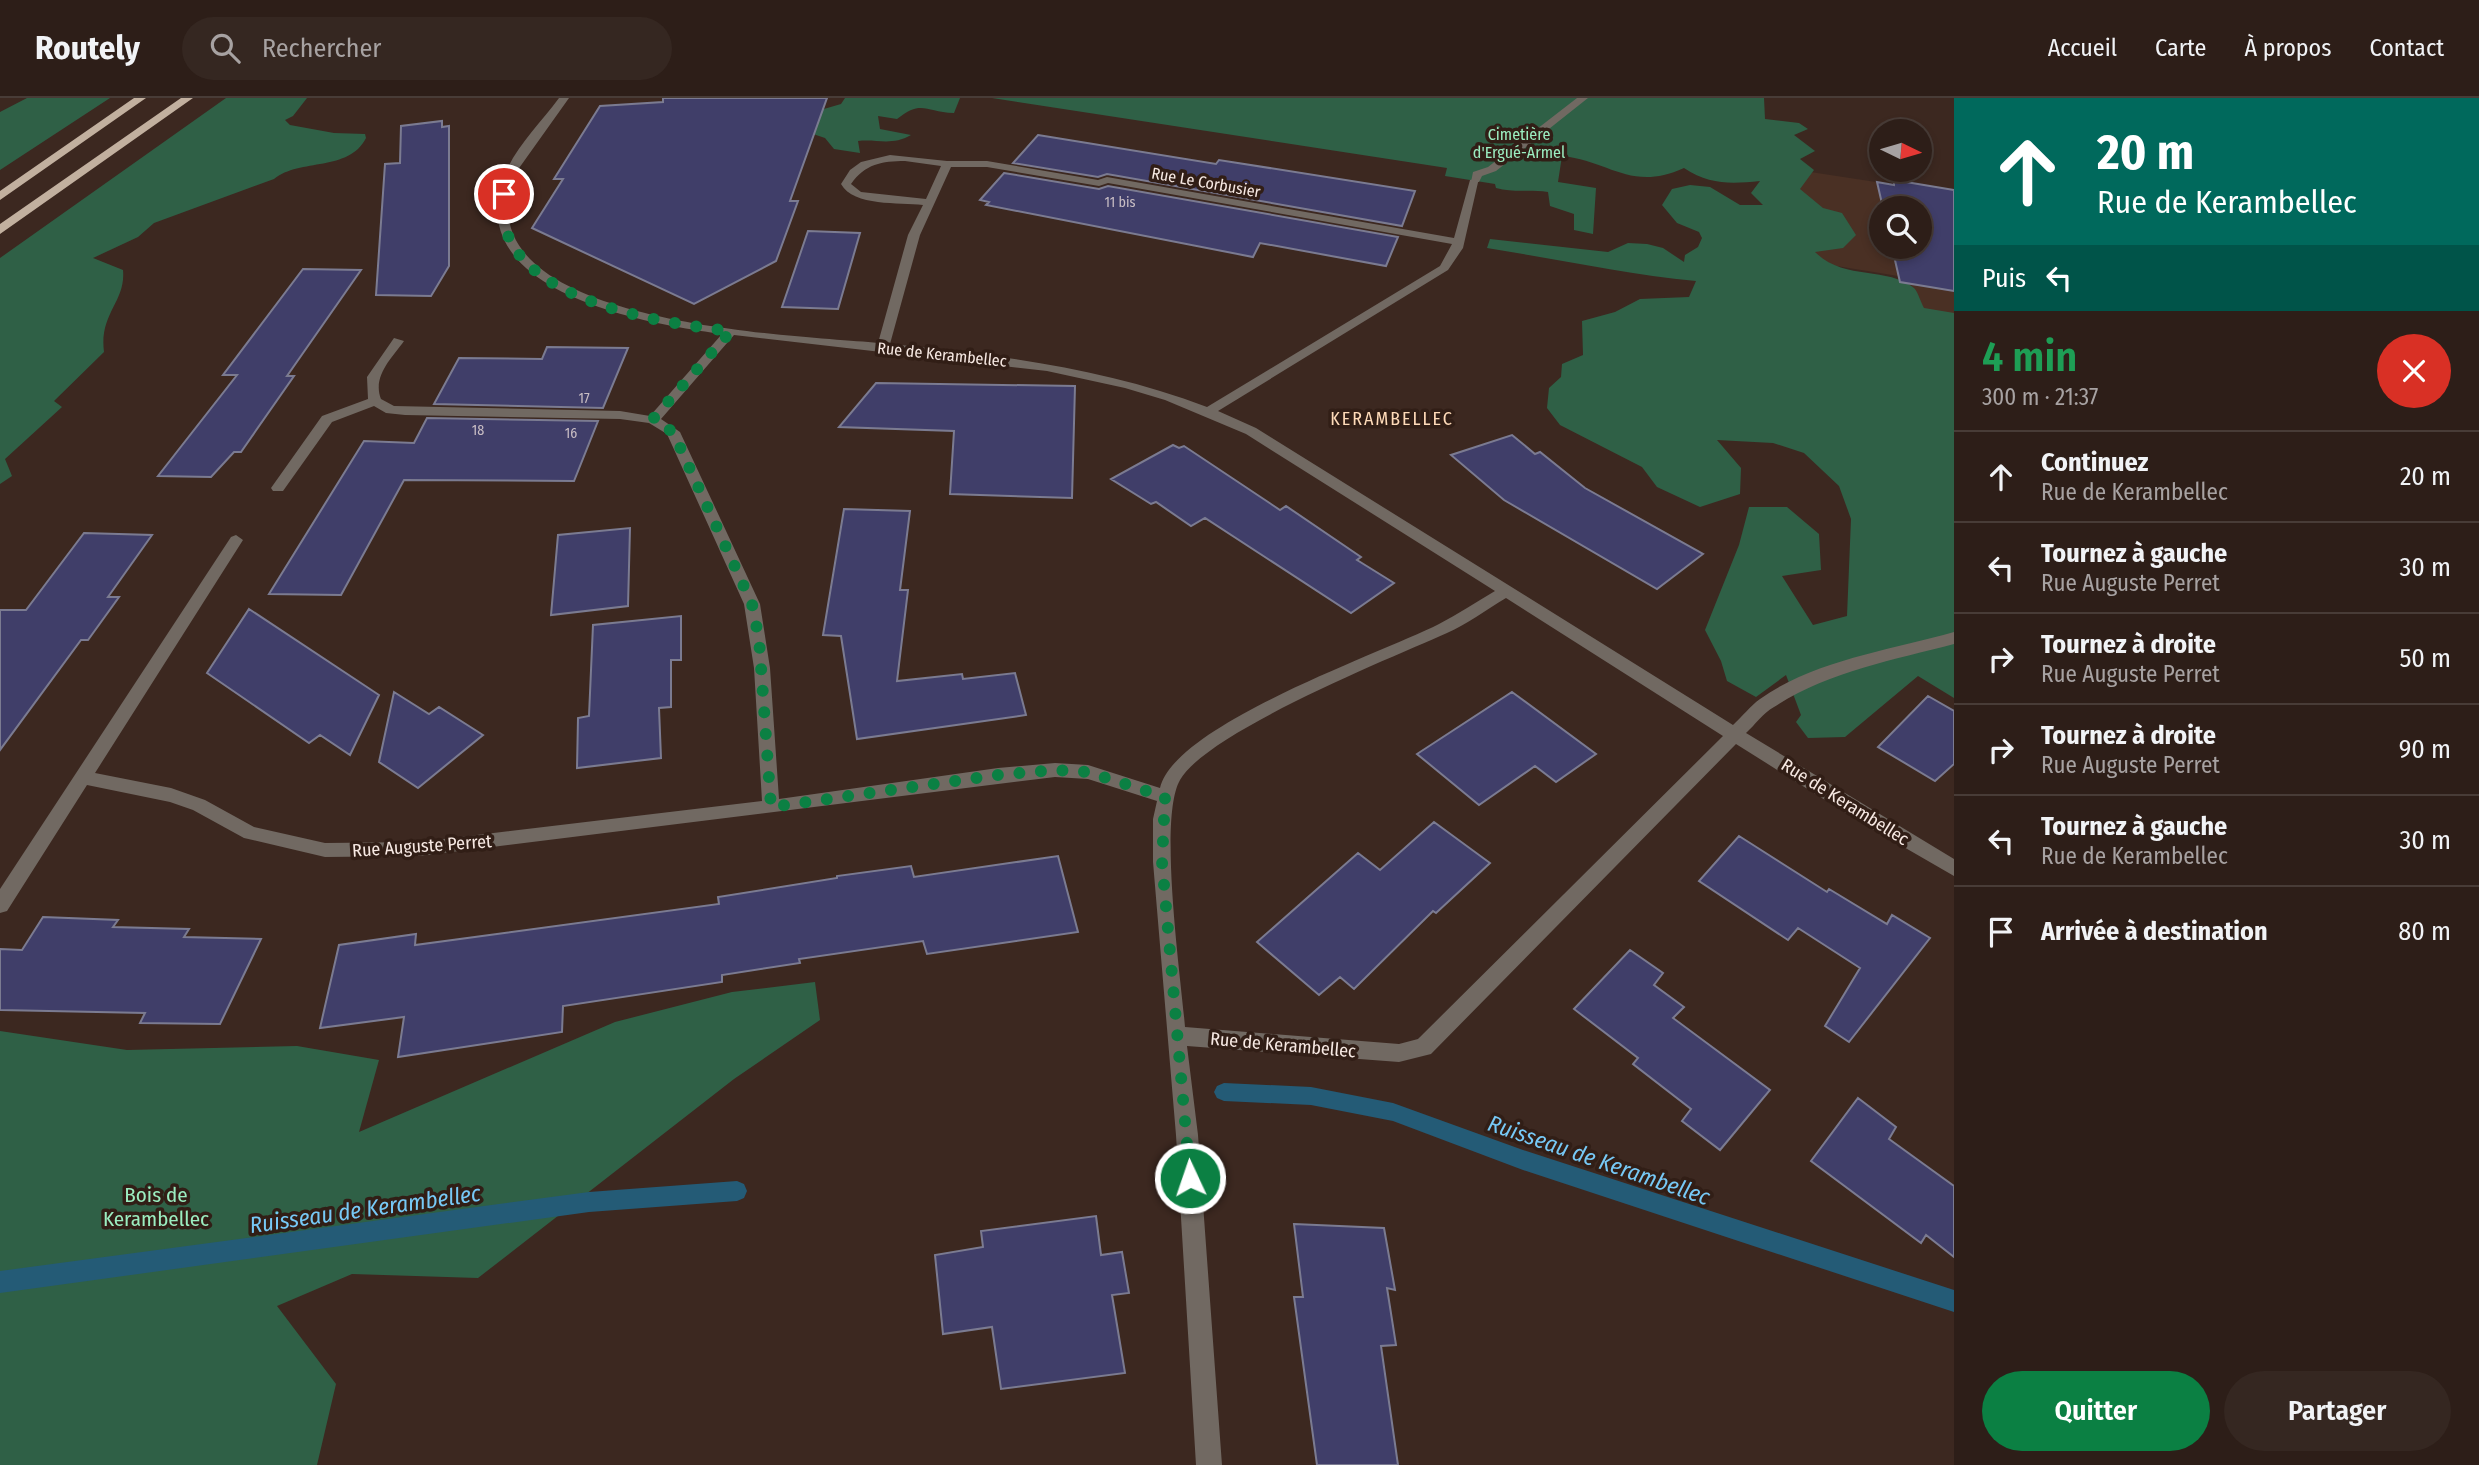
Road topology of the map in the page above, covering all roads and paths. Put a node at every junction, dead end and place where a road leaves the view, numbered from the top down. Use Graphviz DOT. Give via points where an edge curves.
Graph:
graph roads {
  1 [pos="141,98"];
  2 [pos="188,98"];
  3 [pos="564,98"];
  4 [pos="1583,98"];
  5 [pos="947,164"];
  6 [pos="0,196"];
  7 [pos="927,202"];
  8 [pos="0,230"];
  9 [pos="1458,242"];
  10 [pos="731,331"];
  11 [pos="398,341"];
  12 [pos="883,347"];
  13 [pos="375,401"];
  14 [pos="1211,410"];
  15 [pos="653,419"];
  16 [pos="278,488"];
  17 [pos="236,540"];
  18 [pos="1506,591"];
  19 [pos="1954,638"];
  20 [pos="1737,734"];
  21 [pos="83,777"];
  22 [pos="1165,797"];
  23 [pos="771,807"];
  24 [pos="1954,868"];
  25 [pos="0,905"];
  26 [pos="1176,1036"];
  27 [pos="1209,1465"];
  1 -- 6 [label="highway"];
  2 -- 8 [label="highway"];
  3 -- 10 [label="street, Rue de Kerambellec" via="508,180 502,217 515,245 555,284 597,305 655,321"];
  4 -- 9 [label="street" via="1492,169 1477,174"];
  5 -- 7 [label="street"];
  5 -- 7 [label="street, Rue Le Corbusier" via="881,159 859,166 846,184 859,195"];
  5 -- 9 [label="street, Rue Le Corbusier" via="977,163 1099,183 1107,180"];
  7 -- 12 [label="street"];
  9 -- 14 [label="street" via="1444,268 1432,278"];
  10 -- 12 [label="street, Rue de Kerambellec"];
  10 -- 15 [label="street"];
  11 -- 13 [label="street" via="373,377 370,386"];
  12 -- 14 [label="street, Rue de Kerambellec" via="1083,372"];
  13 -- 15 [label="street" via="405,411"];
  13 -- 16 [label="street" via="327,419"];
  14 -- 18 [label="street, Rue de Kerambellec"];
  15 -- 23 [label="street" via="673,432 752,604 759,639"];
  17 -- 21 [label="street"];
  18 -- 20 [label="street, Rue de Kerambellec"];
  18 -- 22 [label="street" via="1444,628 1367,660 1196,750 1171,778"];
  19 -- 20 [label="street, Rue de Kerambellec" via="1852,666 1783,693 1765,704"];
  20 -- 24 [label="street, Rue de Kerambellec"];
  20 -- 26 [label="street, Rue de Kerambellec" via="1424,1047 1399,1053"];
  21 -- 23 [label="street, Rue Auguste Perret" via="171,795 250,832 325,850 419,849"];
  21 -- 25 [label="street"];
  22 -- 23 [label="street, Rue Auguste Perret" via="1088,772 1055,770"];
  22 -- 26 [label="street" via="1162,862"];
  26 -- 27 [label="street"];
}
